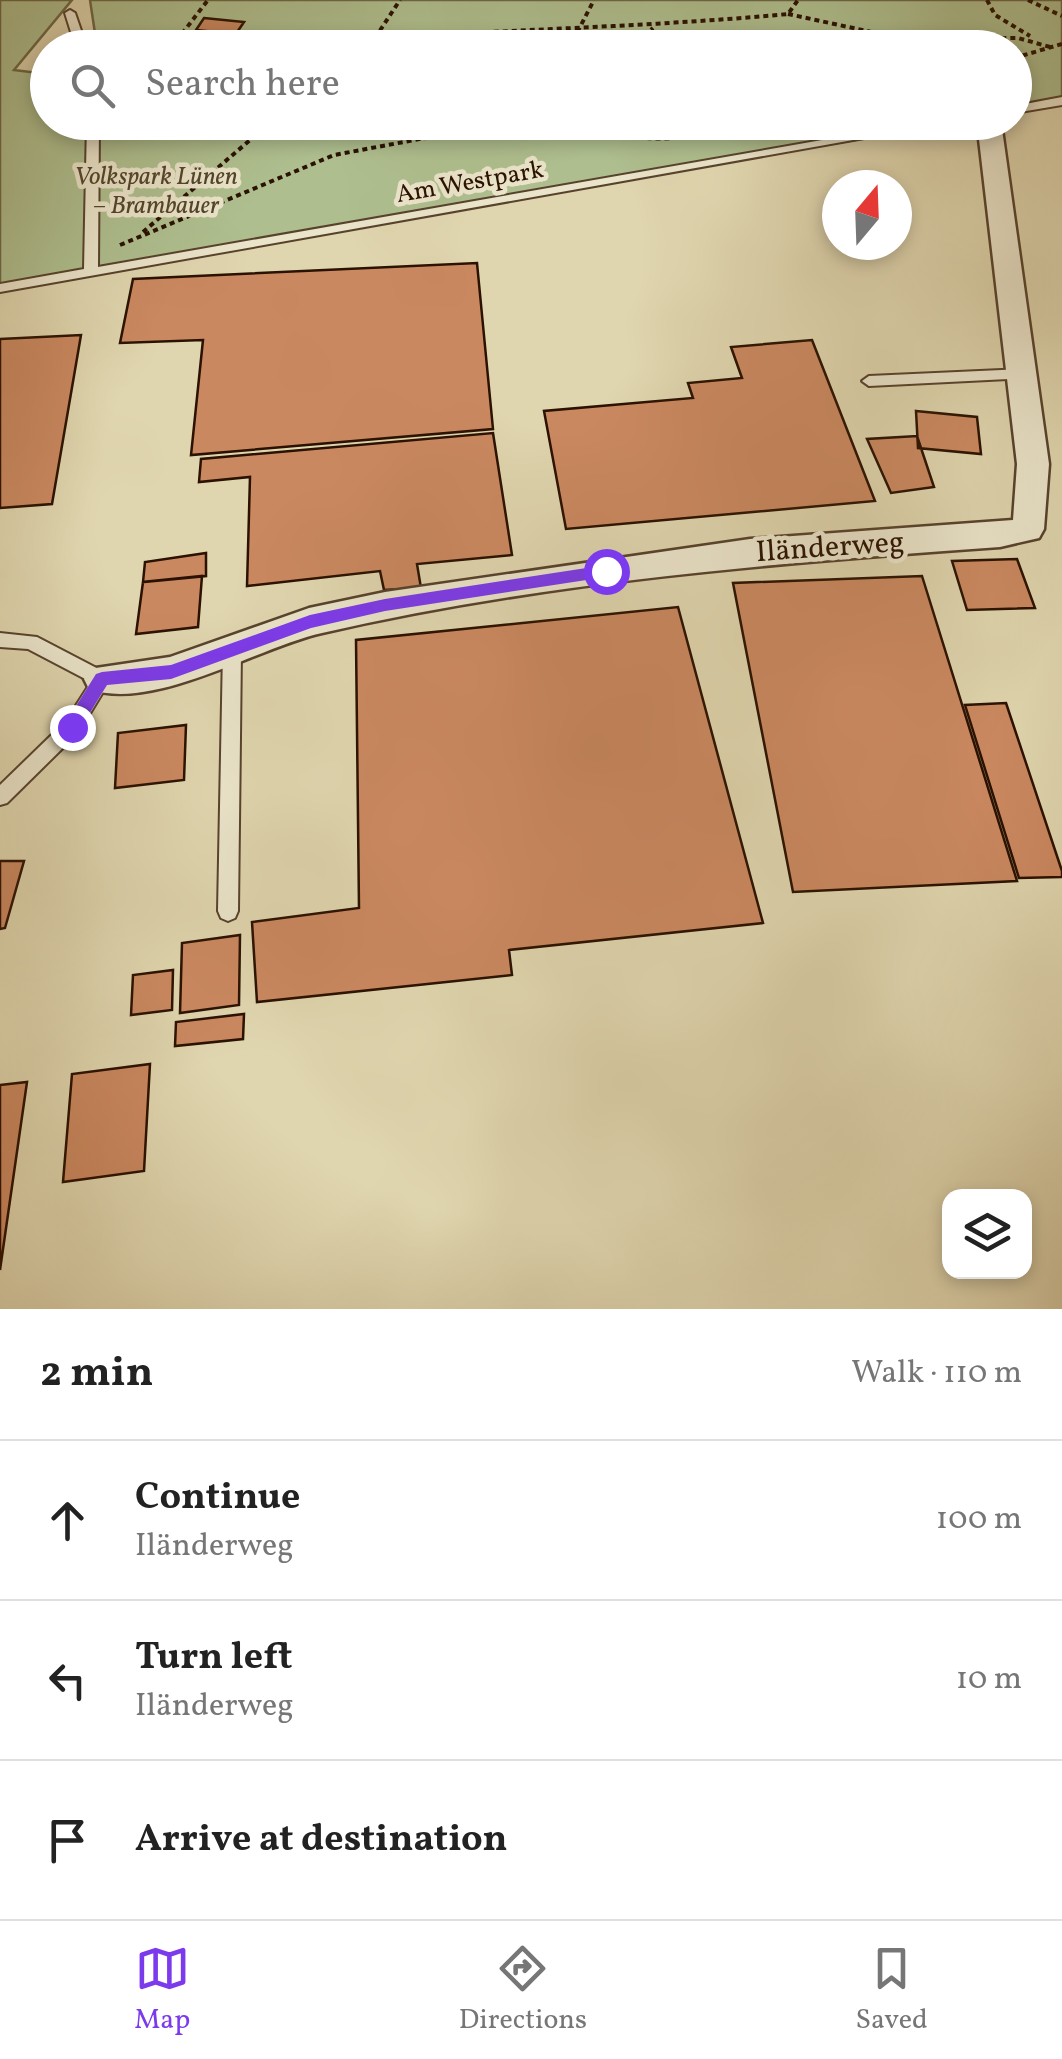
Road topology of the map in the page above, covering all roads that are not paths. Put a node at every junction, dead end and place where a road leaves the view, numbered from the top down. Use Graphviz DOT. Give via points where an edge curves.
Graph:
graph roads {
  1 [pos="70,13"];
  2 [pos="76,30"];
  3 [pos="1062,101"];
  4 [pos="1032,107"];
  5 [pos="93,140"];
  6 [pos="839,140"];
  7 [pos="991,140"];
  8 [pos="92,264"];
  9 [pos="0,288"];
  10 [pos="1022,374"];
  11 [pos="869,381"];
  12 [pos="0,640"];
  13 [pos="232,650"];
  14 [pos="102,679"];
  15 [pos="0,797"];
  16 [pos="228,910"];
  1 -- 2 [label="lane"];
  3 -- 4 [label="lane"];
  5 -- 8 [label="lane"];
  6 -- 8 [label="lane, Am Westpark"];
  7 -- 10 [label="street, Iländerweg"];
  8 -- 9 [label="lane, Am Westpark"];
  10 -- 11 [label="lane"];
  10 -- 13 [label="street, Iländerweg" via="1033,464 1028,529 750,552 570,577 366,609"];
  12 -- 14 [label="lane" via="31,642"];
  13 -- 14 [label="street, Iländerweg" via="171,672"];
  13 -- 16 [label="lane"];
  14 -- 15 [label="lane" via="72,727"];
}
